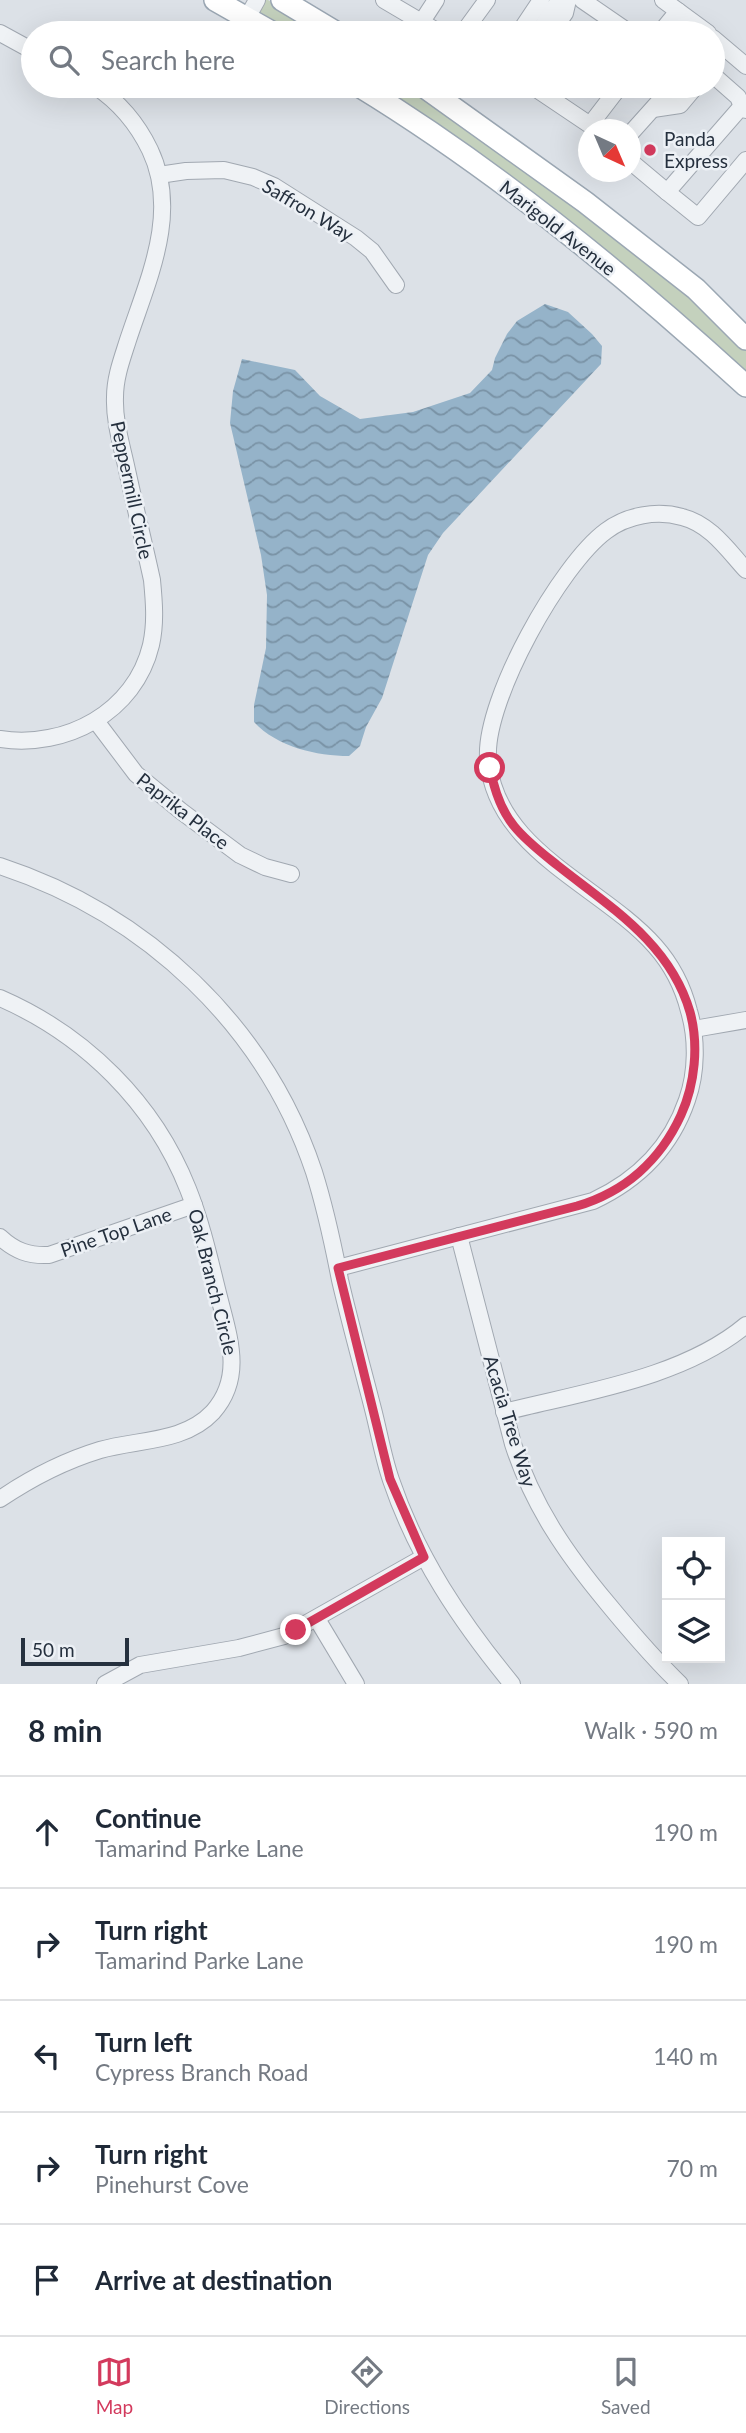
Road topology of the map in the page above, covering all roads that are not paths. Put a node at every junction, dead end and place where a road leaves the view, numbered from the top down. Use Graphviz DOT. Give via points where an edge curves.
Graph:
graph roads {
  1 [pos="215,0"];
  2 [pos="282,0"];
  3 [pos="384,0"];
  4 [pos="436,0"];
  5 [pos="487,0"];
  6 [pos="541,0"];
  7 [pos="572,0"];
  8 [pos="663,0"];
  9 [pos="252,9"];
  10 [pos="678,10"];
  11 [pos="317,21"];
  12 [pos="418,21"];
  13 [pos="422,21"];
  14 [pos="472,21"];
  15 [pos="527,21"];
  16 [pos="556,21"];
  17 [pos="609,21"];
  18 [pos="669,21"];
  19 [pos="692,21"];
  20 [pos="0,33"];
  21 [pos="21,44"];
  22 [pos="725,48"];
  23 [pos="746,66"];
  24 [pos="725,86"];
  25 [pos="111,98"];
  26 [pos="379,98"];
  27 [pos="440,98"];
  28 [pos="550,98"];
  29 [pos="611,98"];
  30 [pos="663,98"];
  31 [pos="686,98"];
  32 [pos="744,108"];
  33 [pos="653,109"];
  34 [pos="641,123"];
  35 [pos="746,160"];
  36 [pos="641,170"];
  37 [pos="159,176"];
  38 [pos="667,192"];
  39 [pos="397,285"];
  40 [pos="746,339"];
  41 [pos="746,386"];
  42 [pos="746,570"];
  43 [pos="96,721"];
  44 [pos="0,739"];
  45 [pos="0,866"];
  46 [pos="290,874"];
  47 [pos="0,998"];
  48 [pos="746,1020"];
  49 [pos="694,1030"];
  50 [pos="194,1205"];
  51 [pos="459,1236"];
  52 [pos="0,1237"];
  53 [pos="338,1268"];
  54 [pos="746,1325"];
  55 [pos="504,1412"];
  56 [pos="0,1499"];
  57 [pos="424,1557"];
  58 [pos="317,1619"];
  59 [pos="105,1684"];
  60 [pos="356,1684"];
  61 [pos="512,1684"];
  62 [pos="680,1684"];
  1 -- 9 [label="main road"];
  2 -- 11 [label="main road"];
  3 -- 12 [label="street"];
  4 -- 13 [label="street"];
  5 -- 14 [label="street"];
  6 -- 15 [label="street"];
  7 -- 16 [label="street"];
  7 -- 17 [label="street"];
  8 -- 10 [label="street"];
  10 -- 18 [label="street"];
  10 -- 19 [label="street"];
  20 -- 21 [label="street"];
  22 -- 23 [label="street"];
  24 -- 32 [label="street"];
  25 -- 37 [label="street, Peppermill Circle" via="135,124"];
  26 -- 41 [label="main road, Marigold Avenue" via="566,232 673,318"];
  27 -- 40 [label="main road, Marigold Avenue" via="696,289"];
  28 -- 29 [label="street" via="590,125"];
  30 -- 33 [label="street"];
  31 -- 33 [label="street" via="680,105"];
  32 -- 38 [label="street"];
  33 -- 34 [label="street"];
  35 -- 38 [label="street" via="698,217"];
  36 -- 38 [label="street"];
  37 -- 39 [label="street, Saffron Way" via="224,170 274,186 356,238 372,251"];
  37 -- 43 [label="street, Peppermill Circle" via="163,210 159,244 115,394 117,422 152,580 154,622 151,644 135,682"];
  42 -- 49 [label="street" via="707,528 680,516 644,515 608,530 571,570 526,640 500,698 489,743 493,784 514,826 656,947 679,982"];
  43 -- 44 [label="street, Peppermill Circle" via="35,741"];
  43 -- 46 [label="street, Paprika Place" via="136,774 172,803 240,855"];
  45 -- 53 [label="street" via="100,910 177,965 218,1006 268,1074 293,1119 313,1171"];
  47 -- 50 [label="street, Oak Branch Circle" via="62,1031 119,1080 169,1147"];
  48 -- 49 [label="street"];
  49 -- 51 [label="street" via="692,1080 685,1106 660,1151 636,1176 593,1201"];
  50 -- 52 [label="street, Pine Top Lane" via="49,1255 21,1252"];
  50 -- 56 [label="street, Oak Branch Circle" via="232,1353 232,1375 220,1403 190,1430 85,1455 38,1475"];
  51 -- 53 [label="street"];
  51 -- 55 [label="street, Acacia Tree Way"];
  53 -- 57 [label="street" via="390,1479"];
  54 -- 55 [label="street" via="706,1352 665,1370"];
  55 -- 62 [label="street, Acacia Tree Way" via="521,1468 553,1532 637,1640"];
  57 -- 58 [label="street"];
  57 -- 61 [label="street" via="457,1614"];
  58 -- 59 [label="street" via="270,1641 140,1665"];
  58 -- 60 [label="street"];
}
